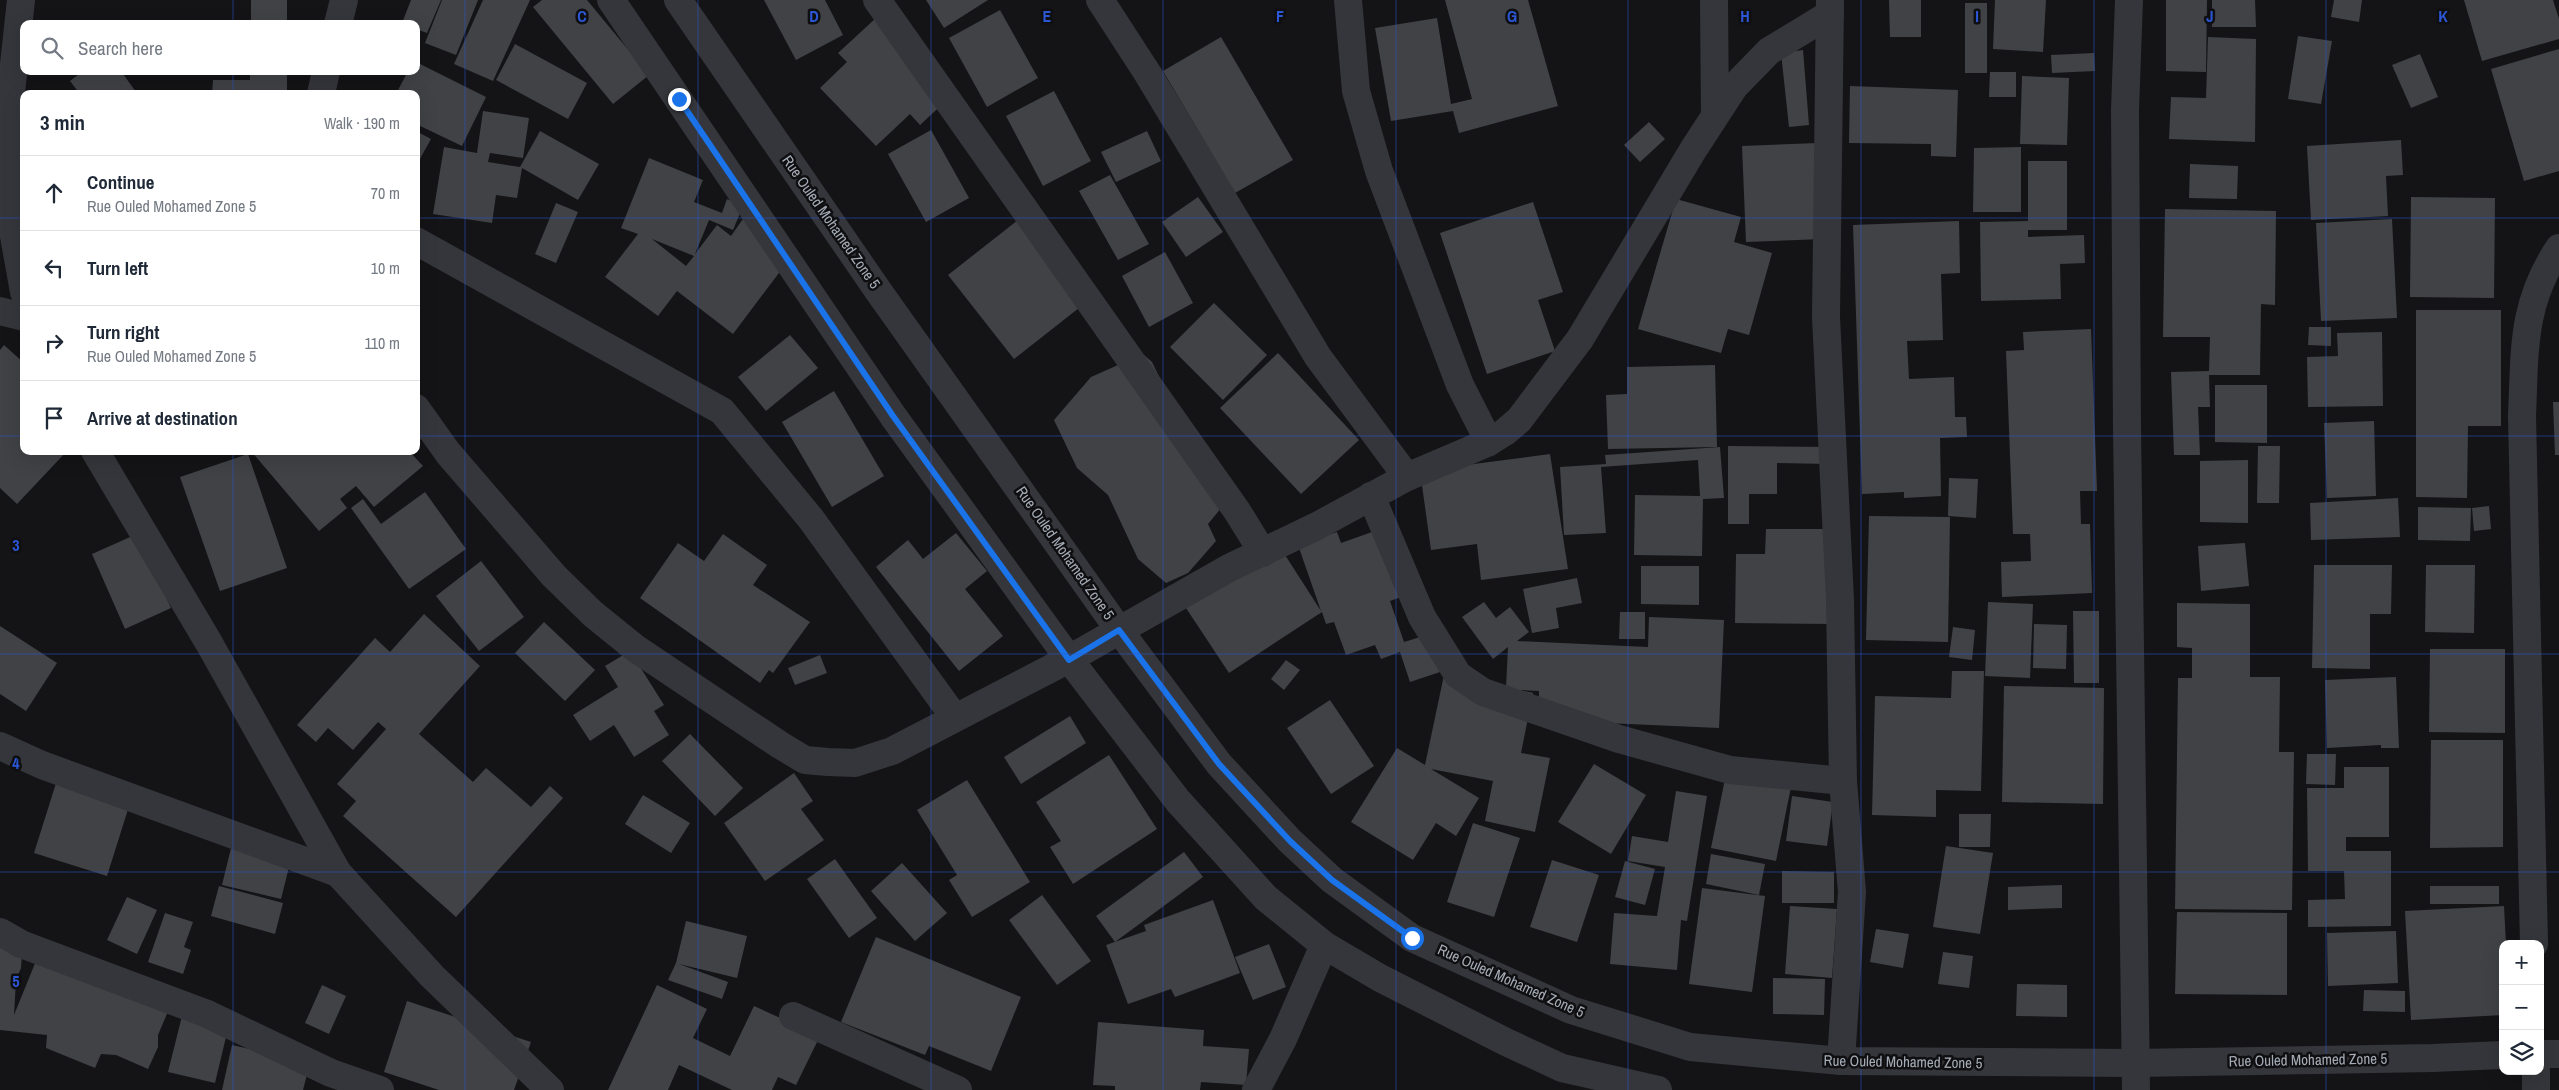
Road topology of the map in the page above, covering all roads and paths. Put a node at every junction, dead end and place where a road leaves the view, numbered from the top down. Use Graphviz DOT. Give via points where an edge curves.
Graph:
graph roads {
  1 [pos="21,0"];
  2 [pos="344,0"];
  3 [pos="611,0"];
  4 [pos="678,0"];
  5 [pos="877,0"];
  6 [pos="1100,0"];
  7 [pos="1348,0"];
  8 [pos="1714,0"];
  9 [pos="2129,0"];
  10 [pos="1830,7"];
  11 [pos="339,20"];
  12 [pos="325,75"];
  13 [pos="322,90"];
  14 [pos="1715,115"];
  15 [pos="420,243"];
  16 [pos="2559,248"];
  17 [pos="20,270"];
  18 [pos="0,311"];
  19 [pos="20,317"];
  20 [pos="420,414"];
  21 [pos="1489,442"];
  22 [pos="97,455"];
  23 [pos="1408,477"];
  24 [pos="1371,496"];
  25 [pos="1262,553"];
  26 [pos="1119,630"];
  27 [pos="1069,660"];
  28 [pos="955,718"];
  29 [pos="0,746"];
  30 [pos="1843,780"];
  31 [pos="338,873"];
  32 [pos="0,932"];
  33 [pos="2534,940"];
  34 [pos="1324,946"];
  35 [pos="793,1016"];
  36 [pos="2544,1054"];
  37 [pos="2559,1054"];
  38 [pos="2499,1055"];
  39 [pos="1841,1061"];
  40 [pos="2134,1063"];
  41 [pos="2536,1075"];
  42 [pos="380,1090"];
  43 [pos="550,1090"];
  44 [pos="958,1090"];
  45 [pos="1256,1090"];
  46 [pos="1658,1090"];
  47 [pos="2136,1090"];
  48 [pos="2536,1090"];
  1 -- 17 [label="street" via="8,120 9,208"];
  2 -- 11 [label="street"];
  3 -- 27 [label="street" via="893,416"];
  4 -- 26 [label="street, Rue Ouled Mohamed Zone 5" via="879,292"];
  5 -- 25 [label="street" via="1231,503"];
  6 -- 23 [label="street" via="1318,357"];
  7 -- 21 [label="street" via="1356,91 1379,171 1460,385"];
  8 -- 14 [label="street"];
  9 -- 40 [label="street" via="2125,110"];
  10 -- 14 [label="street" via="1770,51 1734,88"];
  10 -- 30 [label="street" via="1826,317 1840,600"];
  12 -- 13 [label="street"];
  14 -- 21 [label="street" via="1580,339 1519,420"];
  15 -- 28 [label="street" via="722,411 811,519"];
  16 -- 33 [label="street" via="2535,292 2526,333 2522,416"];
  18 -- 19 [label="street"];
  20 -- 28 [label="street" via="448,453 554,576 592,614 634,648 805,760 855,763 892,751"];
  21 -- 23 [label="street"];
  22 -- 31 [label="street" via="209,643"];
  23 -- 24 [label="street"];
  24 -- 25 [label="street"];
  24 -- 30 [label="street" via="1422,617 1458,675 1483,692 1618,739 1730,770"];
  25 -- 26 [label="street"];
  26 -- 27 [label="street"];
  26 -- 39 [label="street, Rue Ouled Mohamed Zone 5" via="1219,764 1290,841 1332,880 1412,938 1571,1010 1690,1047"];
  27 -- 28 [label="street"];
  27 -- 34 [label="street" via="1178,802 1266,898"];
  29 -- 31 [label="street" via="42,765"];
  30 -- 39 [label="street" via="1852,892"];
  31 -- 43 [label="street" via="432,976"];
  32 -- 42 [label="street" via="21,944 205,1013 331,1073"];
  34 -- 45 [label="street" via="1283,1039"];
  34 -- 46 [label="street" via="1388,983 1562,1068"];
  35 -- 44 [label="street"];
  36 -- 37 [label="street"];
  38 -- 40 [label="street, Rue Ouled Mohamed Zone 5"];
  39 -- 40 [label="street, Rue Ouled Mohamed Zone 5"];
  40 -- 47 [label="street"];
  41 -- 48 [label="street"];
}
